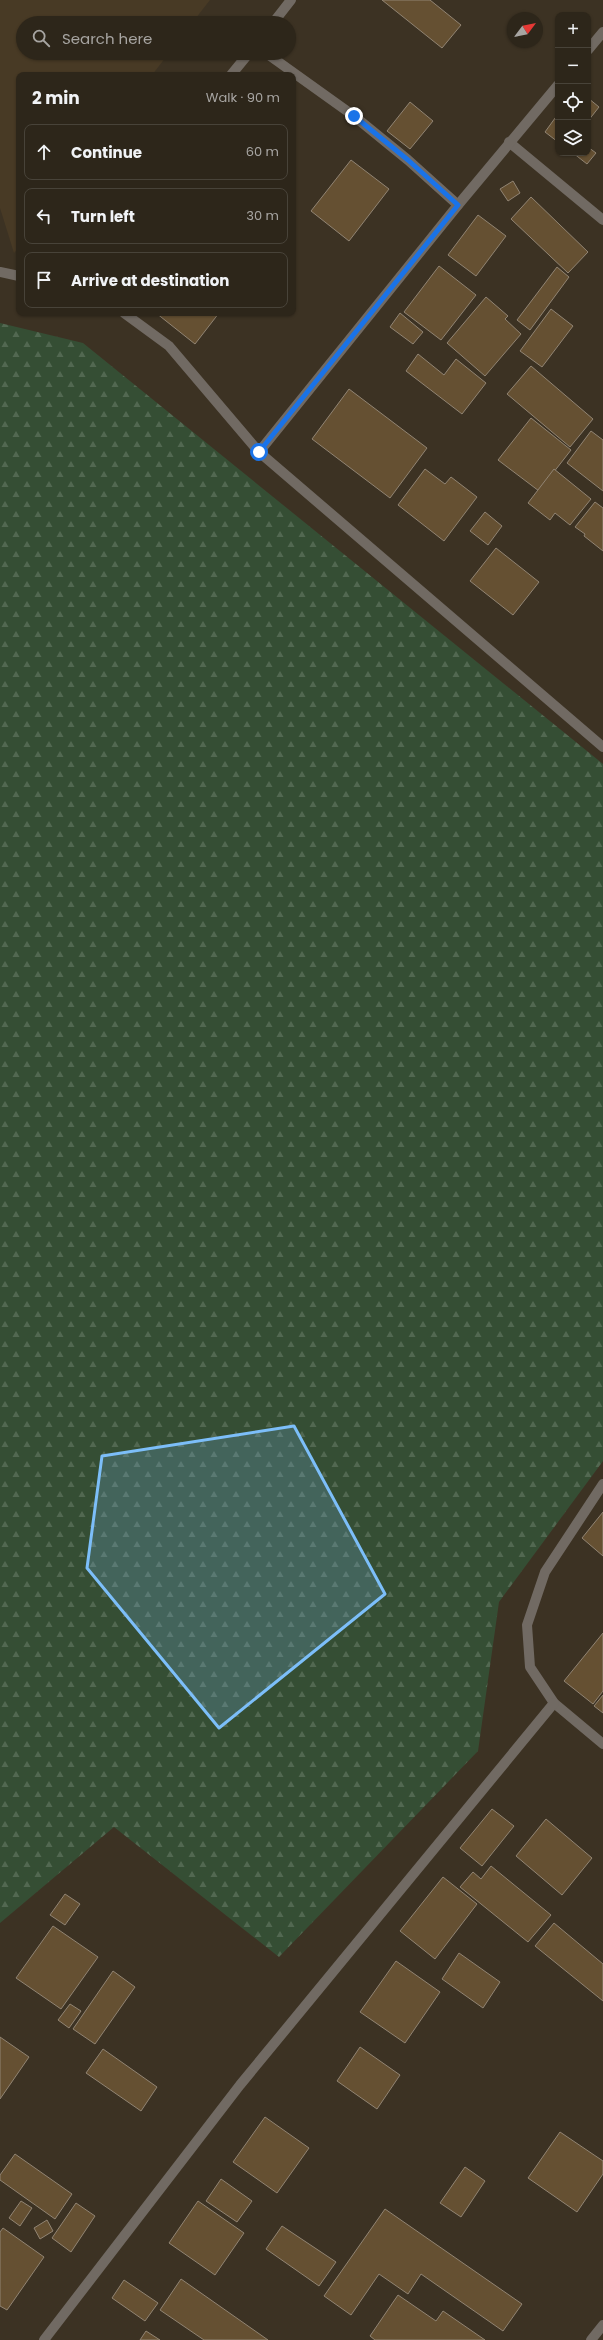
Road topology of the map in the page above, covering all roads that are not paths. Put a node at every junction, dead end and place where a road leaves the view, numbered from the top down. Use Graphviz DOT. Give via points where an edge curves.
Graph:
graph roads {
  1 [pos="291,0"];
  2 [pos="278,16"];
  3 [pos="603,32"];
  4 [pos="590,48"];
  5 [pos="243,60"];
  6 [pos="276,60"];
  7 [pos="233,72"];
  8 [pos="293,72"];
  9 [pos="296,74"];
  10 [pos="555,88"];
  11 [pos="509,142"];
  12 [pos="458,205"];
  13 [pos="603,220"];
  14 [pos="0,272"];
  15 [pos="16,275"];
  16 [pos="128,316"];
  17 [pos="259,452"];
  18 [pos="603,747"];
  19 [pos="603,1484"];
  20 [pos="554,1703"];
  21 [pos="603,1744"];
  22 [pos="603,2325"];
  23 [pos="44,2340"];
  24 [pos="591,2340"];
  1 -- 2 [label="street"];
  3 -- 4 [label="street"];
  5 -- 7 [label="street"];
  6 -- 8 [label="street"];
  9 -- 12 [label="street" via="354,116"];
  10 -- 11 [label="street"];
  11 -- 12 [label="street"];
  11 -- 13 [label="street"];
  12 -- 17 [label="street"];
  14 -- 15 [label="street"];
  16 -- 17 [label="street" via="169,346"];
  17 -- 18 [label="street"];
  19 -- 20 [label="street" via="544,1572 527,1625 530,1667"];
  20 -- 21 [label="street"];
  20 -- 23 [label="street" via="240,2085"];
  22 -- 24 [label="street"];
}
